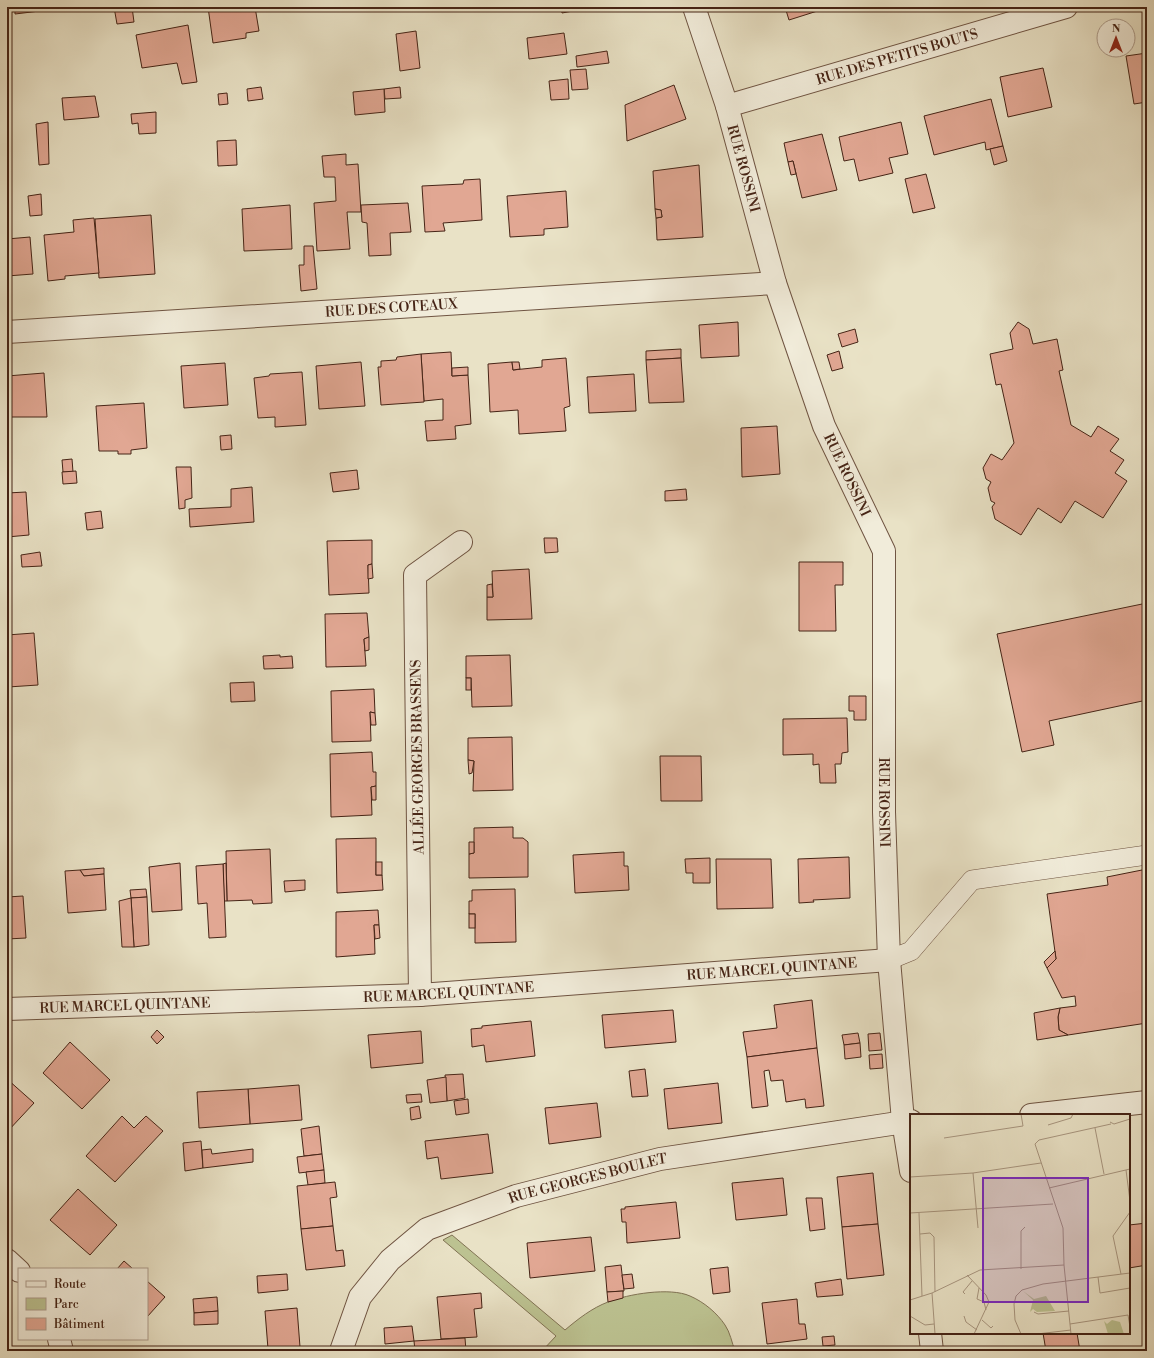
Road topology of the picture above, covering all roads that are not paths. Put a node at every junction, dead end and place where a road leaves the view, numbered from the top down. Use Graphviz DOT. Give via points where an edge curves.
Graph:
graph roads {
  1 [pos="694,7"];
  2 [pos="1066,7"];
  3 [pos="727,106"];
  4 [pos="775,282"];
  5 [pos="7,332"];
  6 [pos="461,542"];
  7 [pos="1147,855"];
  8 [pos="889,960"];
  9 [pos="420,996"];
  10 [pos="7,1008"];
  11 [pos="1147,1102"];
  12 [pos="1040,1114"];
  13 [pos="907,1121"];
  14 [pos="910,1158"];
  15 [pos="7,1260"];
  16 [pos="18,1270"];
  17 [pos="930,1334"];
  18 [pos="59,1340"];
  19 [pos="62,1351"];
  20 [pos="341,1351"];
  21 [pos="932,1351"];
  1 -- 3 [label="street, RUE ROSSINI"];
  2 -- 3 [label="street, RUE DES PETITS BOUTS"];
  3 -- 4 [label="street, RUE ROSSINI"];
  4 -- 5 [label="street, RUE DES COTEAUX"];
  4 -- 8 [label="street, RUE ROSSINI" via="824,426 884,551 884,812"];
  6 -- 9 [label="street, ALLÉE GEORGES BRASSENS" via="415,575"];
  7 -- 8 [label="lane" via="972,880 911,951"];
  8 -- 9 [label="street, RUE MARCEL QUINTANE"];
  8 -- 13 [label="street, RUE ROSSINI"];
  9 -- 10 [label="street, RUE MARCEL QUINTANE"];
  11 -- 12 [label="street"];
  13 -- 14 [label="street, RUE ROSSINI"];
  13 -- 20 [label="street, RUE GEORGES BOULET" via="660,1159 516,1196 427,1229 390,1260 360,1297"];
  15 -- 16 [label="street"];
  17 -- 21 [label="street"];
  18 -- 19 [label="street"];
}
